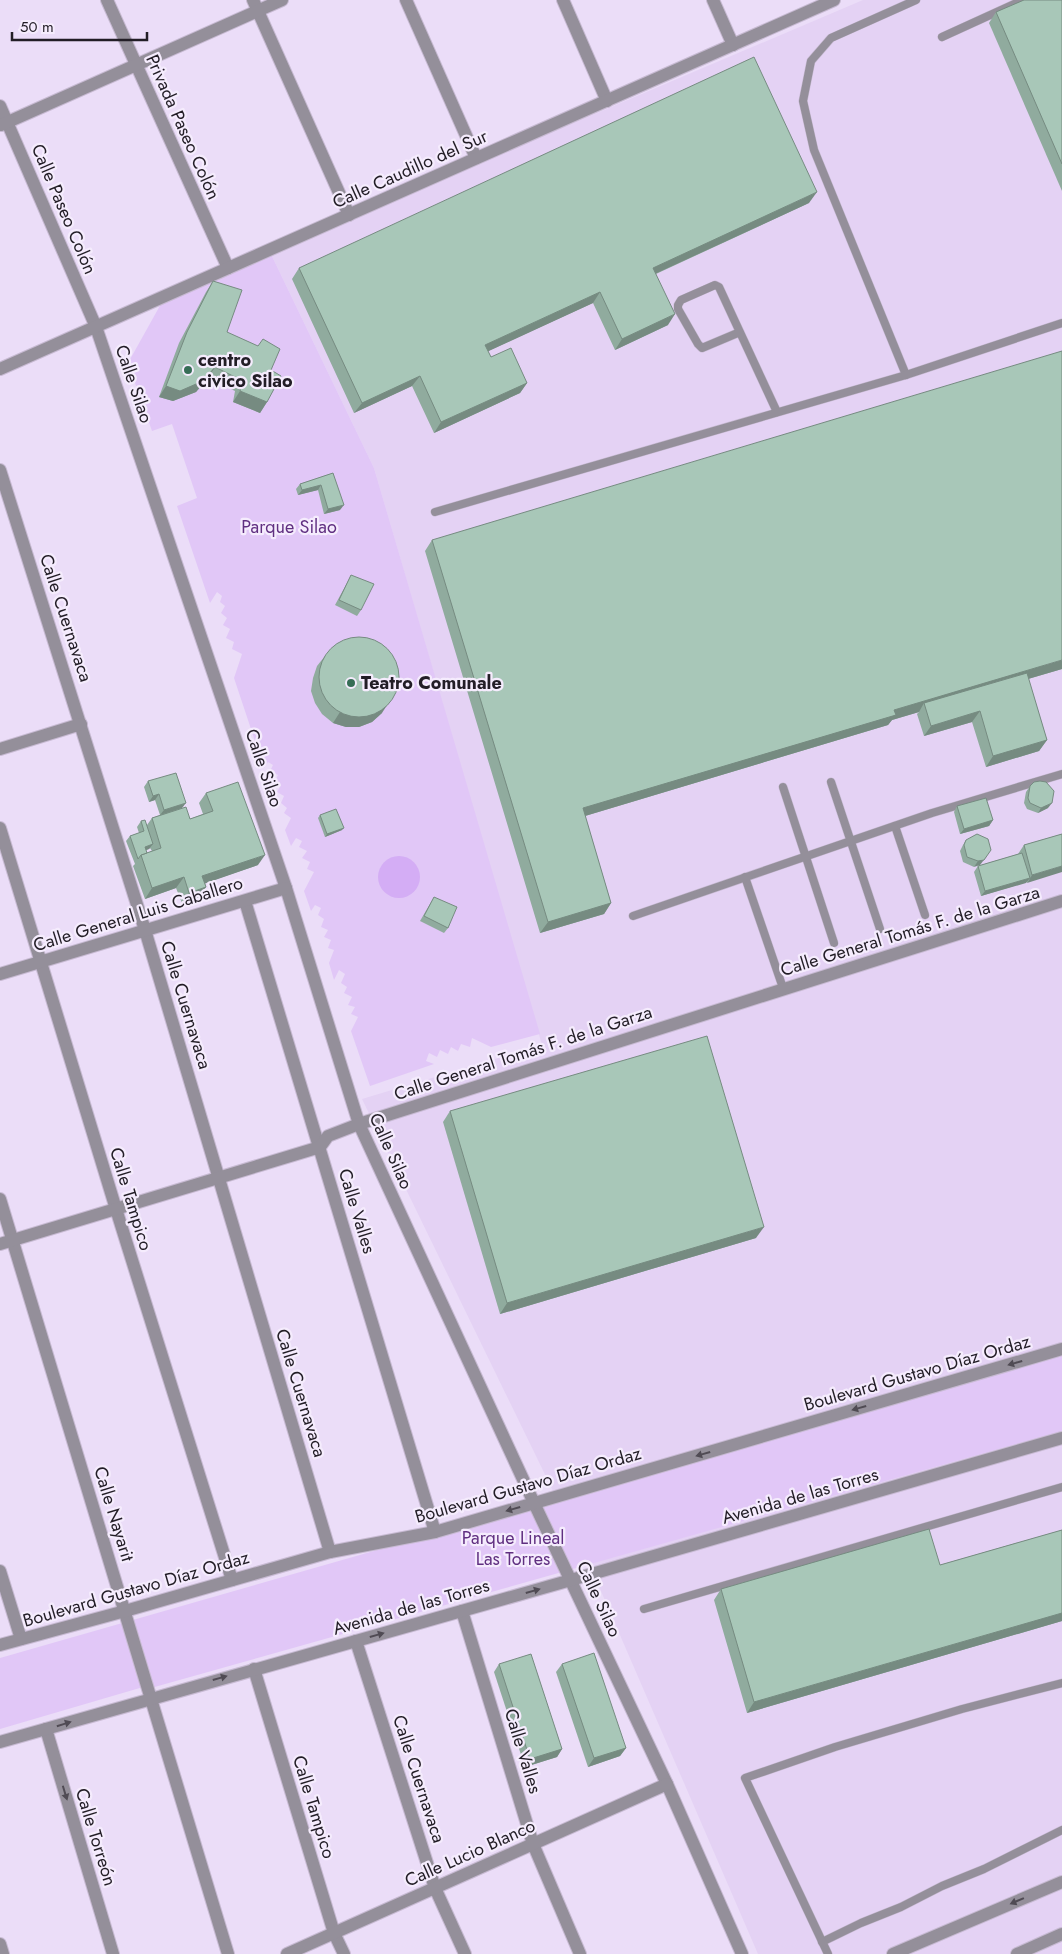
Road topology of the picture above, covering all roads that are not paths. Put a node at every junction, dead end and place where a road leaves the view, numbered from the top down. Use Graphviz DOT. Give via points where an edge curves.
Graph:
graph roads {
  1 [pos="107,0"];
  2 [pos="282,0"];
  3 [pos="406,0"];
  4 [pos="563,0"];
  5 [pos="713,0"];
  6 [pos="834,0"];
  7 [pos="916,0"];
  8 [pos="1023,0"];
  9 [pos="256,5"];
  10 [pos="942,37"];
  11 [pos="733,45"];
  12 [pos="136,65"];
  13 [pos="607,101"];
  14 [pos="0,106"];
  15 [pos="4,124"];
  16 [pos="476,158"];
  17 [pos="349,215"];
  18 [pos="228,268"];
  19 [pos="1062,323"];
  20 [pos="96,327"];
  21 [pos="740,332"];
  22 [pos="0,370"];
  23 [pos="906,375"];
  24 [pos="777,412"];
  25 [pos="0,470"];
  26 [pos="435,512"];
  27 [pos="81,724"];
  28 [pos="0,749"];
  29 [pos="1062,774"];
  30 [pos="832,782"];
  31 [pos="784,787"];
  32 [pos="895,826"];
  33 [pos="0,828"];
  34 [pos="851,841"];
  35 [pos="806,857"];
  36 [pos="746,877"];
  37 [pos="286,888"];
  38 [pos="245,901"];
  39 [pos="1062,901"];
  40 [pos="925,915"];
  41 [pos="632,916"];
  42 [pos="880,929"];
  43 [pos="145,930"];
  44 [pos="834,943"];
  45 [pos="40,962"];
  46 [pos="0,974"];
  47 [pos="784,988"];
  48 [pos="358,1124"];
  49 [pos="320,1147"];
  50 [pos="219,1178"];
  51 [pos="0,1199"];
  52 [pos="116,1209"];
  53 [pos="13,1240"];
  54 [pos="0,1244"];
  55 [pos="1062,1350"];
  56 [pos="1062,1438"];
  57 [pos="1062,1487"];
  58 [pos="534,1503"];
  59 [pos="435,1532"];
  60 [pos="330,1552"];
  61 [pos="0,1571"];
  62 [pos="232,1580"];
  63 [pos="571,1580"];
  64 [pos="644,1609"];
  65 [pos="125,1611"];
  66 [pos="462,1611"];
  67 [pos="21,1639"];
  68 [pos="356,1641"];
  69 [pos="0,1645"];
  70 [pos="254,1669"];
  71 [pos="1062,1683"];
  72 [pos="150,1698"];
  73 [pos="46,1729"];
  74 [pos="0,1742"];
  75 [pos="667,1784"];
  76 [pos="1062,1830"];
  77 [pos="533,1844"];
  78 [pos="1062,1882"];
  79 [pos="435,1888"];
  80 [pos="334,1933"];
  81 [pos="1062,1934"];
  82 [pos="822,1942"];
  83 [pos="0,1944"];
  84 [pos="3,1954"];
  85 [pos="113,1954"];
  86 [pos="228,1954"];
  87 [pos="287,1954"];
  88 [pos="344,1954"];
  89 [pos="465,1954"];
  90 [pos="580,1954"];
  91 [pos="742,1954"];
  92 [pos="828,1954"];
  93 [pos="893,1954"];
  94 [pos="1017,1954"];
  1 -- 12 [label="street, Privada Paseo Colón"];
  2 -- 9 [label="street"];
  3 -- 16 [label="street"];
  4 -- 13 [label="street"];
  5 -- 11 [label="street"];
  6 -- 11 [label="street, Calle Caudillo del Sur"];
  7 -- 23 [label="lane" via="831,38 811,62 804,101 814,150"];
  8 -- 10 [label="lane"];
  9 -- 12 [label="street"];
  9 -- 17 [label="street"];
  11 -- 13 [label="street, Calle Caudillo del Sur"];
  12 -- 15 [label="street"];
  12 -- 18 [label="street, Privada Paseo Colón"];
  13 -- 16 [label="street, Calle Caudillo del Sur"];
  14 -- 15 [label="street, Calle Paseo Colón"];
  15 -- 20 [label="street, Calle Paseo Colón"];
  16 -- 17 [label="street, Calle Caudillo del Sur"];
  17 -- 18 [label="street, Calle Caudillo del Sur"];
  18 -- 20 [label="street, Calle Caudillo del Sur"];
  19 -- 23 [label="lane"];
  20 -- 22 [label="street, Calle Caudillo del Sur"];
  20 -- 37 [label="street, Calle Silao"];
  21 -- 21 [label="lane" via="719,287 715,285 681,300 678,305 702,348"];
  21 -- 24 [label="lane"];
  23 -- 24 [label="lane"];
  24 -- 26 [label="lane"];
  25 -- 27 [label="street, Calle Cuernavaca"];
  27 -- 28 [label="street"];
  27 -- 43 [label="street, Calle Cuernavaca"];
  29 -- 32 [label="lane"];
  30 -- 34 [label="lane"];
  31 -- 35 [label="lane"];
  32 -- 34 [label="lane"];
  32 -- 40 [label="lane"];
  33 -- 45 [label="street, Calle Tampico"];
  34 -- 35 [label="lane"];
  34 -- 42 [label="lane"];
  35 -- 36 [label="lane"];
  35 -- 44 [label="lane"];
  36 -- 41 [label="lane"];
  36 -- 47 [label="lane"];
  37 -- 38 [label="street, Calle General Luis Caballero"];
  37 -- 48 [label="street, Calle Silao"];
  38 -- 43 [label="street, Calle General Luis Caballero"];
  38 -- 49 [label="street, Calle Valles"];
  39 -- 47 [label="street, Calle General Tomás F. de la Garza"];
  43 -- 45 [label="street, Calle General Luis Caballero"];
  43 -- 50 [label="street, Calle Cuernavaca"];
  45 -- 46 [label="street, Calle General Luis Caballero"];
  45 -- 52 [label="street, Calle Tampico"];
  47 -- 48 [label="street, Calle General Tomás F. de la Garza"];
  48 -- 49 [label="street, Calle General Tomás F. de la Garza" via="328,1136"];
  48 -- 58 [label="street, Calle Silao"];
  49 -- 50 [label="street, Calle General Tomás F. de la Garza"];
  49 -- 59 [label="street, Calle Valles"];
  50 -- 52 [label="street, Calle General Tomás F. de la Garza"];
  50 -- 60 [label="street, Calle Cuernavaca"];
  51 -- 53 [label="street, Calle Nayarit"];
  52 -- 53 [label="street, Calle General Tomás F. de la Garza"];
  52 -- 62 [label="street, Calle Tampico"];
  53 -- 54 [label="street, Calle General Tomás F. de la Garza"];
  53 -- 65 [label="street, Calle Nayarit"];
  55 -- 58 [label="street, Boulevard Gustavo Díaz Ordaz, one-way"];
  56 -- 63 [label="street, Avenida de las Torres"];
  57 -- 64 [label="lane"];
  58 -- 59 [label="street, Boulevard Gustavo Díaz Ordaz, one-way"];
  58 -- 63 [label="street, Calle Silao"];
  59 -- 60 [label="street, Boulevard Gustavo Díaz Ordaz"];
  60 -- 62 [label="street, Boulevard Gustavo Díaz Ordaz"];
  61 -- 67 [label="street"];
  62 -- 65 [label="street, Boulevard Gustavo Díaz Ordaz"];
  66 -- 63 [label="street, Avenida de las Torres, one-way"];
  63 -- 75 [label="street, Calle Silao"];
  65 -- 67 [label="street, Boulevard Gustavo Díaz Ordaz"];
  65 -- 72 [label="street, Calle Nayarit"];
  68 -- 66 [label="street, Avenida de las Torres, one-way"];
  66 -- 77 [label="street, Calle Valles"];
  67 -- 69 [label="street, Boulevard Gustavo Díaz Ordaz"];
  68 -- 70 [label="street, Avenida de las Torres"];
  68 -- 79 [label="street, Calle Cuernavaca"];
  72 -- 70 [label="street, Avenida de las Torres, one-way"];
  70 -- 80 [label="street, Calle Tampico"];
  71 -- 82 [label="lane" via="835,1746 745,1778"];
  73 -- 72 [label="street, Avenida de las Torres, one-way"];
  72 -- 86 [label="street, Calle Nayarit"];
  73 -- 74 [label="street, Avenida de las Torres"];
  73 -- 85 [label="street, Calle Torreón, one-way"];
  75 -- 77 [label="street, Calle Lucio Blanco"];
  75 -- 91 [label="street, Calle Silao"];
  76 -- 82 [label="lane" via="901,1908"];
  77 -- 79 [label="street, Calle Lucio Blanco"];
  77 -- 90 [label="street, Calle Valles"];
  78 -- 93 [label="street, one-way"];
  79 -- 80 [label="street, Calle Lucio Blanco"];
  79 -- 89 [label="street, Calle Cuernavaca"];
  80 -- 87 [label="street, Calle Lucio Blanco"];
  80 -- 88 [label="street, Calle Tampico"];
  81 -- 94 [label="street"];
  82 -- 92 [label="lane"];
  83 -- 84 [label="street"];
}
